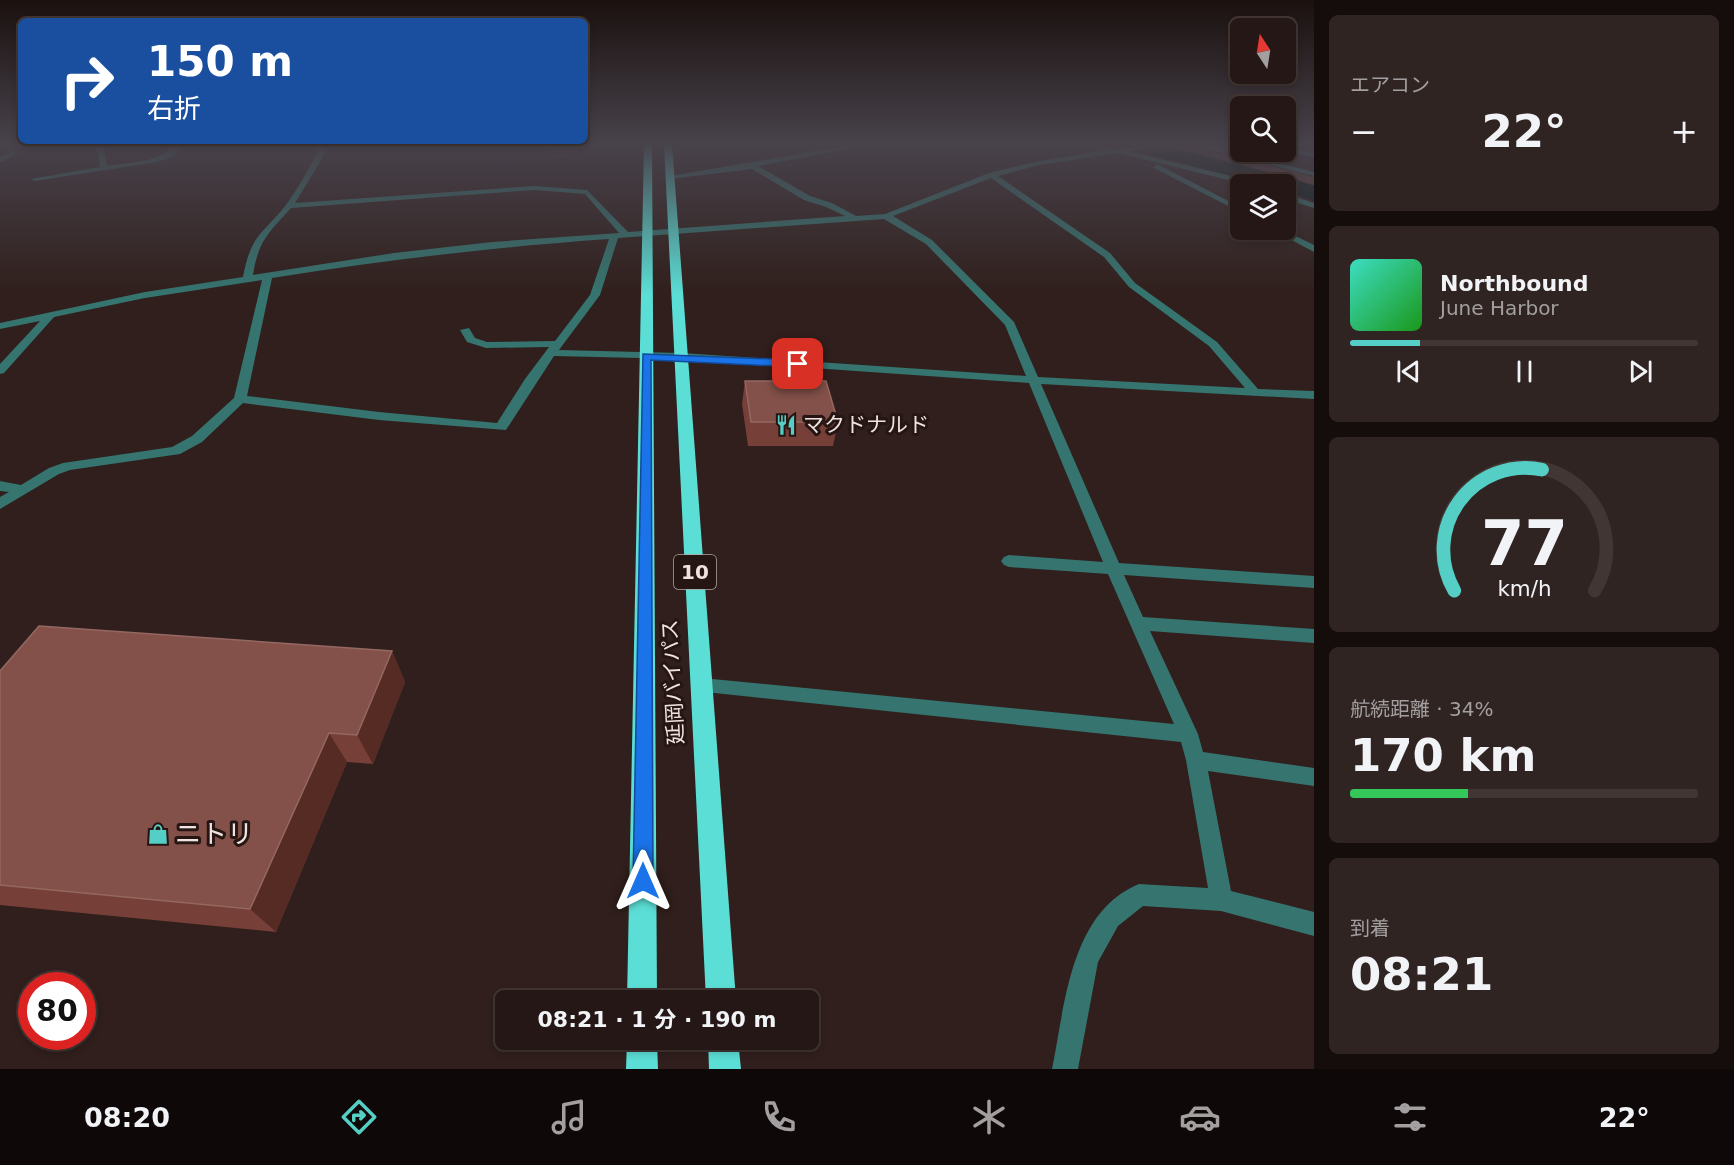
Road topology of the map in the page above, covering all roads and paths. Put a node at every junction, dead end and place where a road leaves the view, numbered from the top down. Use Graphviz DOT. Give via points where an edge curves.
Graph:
graph roads {
  1 [pos="297,194"];
  2 [pos="450,194"];
  3 [pos="588,194"];
  4 [pos="647,194"];
  5 [pos="670,194"];
  6 [pos="800,194"];
  7 [pos="943,194"];
  8 [pos="1019,194"];
  9 [pos="1210,194"];
  10 [pos="1296,200"];
  11 [pos="1230,205"];
  12 [pos="289,206"];
  13 [pos="1314,206"];
  14 [pos="886,216"];
  15 [pos="854,218"];
  16 [pos="671,232"];
  17 [pos="646,235"];
  18 [pos="620,236"];
  19 [pos="1296,240"];
  20 [pos="1314,249"];
  21 [pos="267,277"];
  22 [pos="247,280"];
  23 [pos="51,315"];
  24 [pos="0,326"];
  25 [pos="465,330"];
  26 [pos="555,348"];
  27 [pos="682,356"];
  28 [pos="646,357"];
  29 [pos="0,371"];
  30 [pos="1031,378"];
  31 [pos="1255,392"];
  32 [pos="1314,395"];
  33 [pos="240,399"];
  34 [pos="0,486"];
  35 [pos="22,490"];
  36 [pos="0,504"];
  37 [pos="1008,561"];
  38 [pos="1113,568"];
  39 [pos="1314,582"];
  40 [pos="1138,623"];
  41 [pos="1314,636"];
  42 [pos="702,686"];
  43 [pos="1188,734"];
  44 [pos="1196,760"];
  45 [pos="1314,777"];
  46 [pos="1221,900"];
  47 [pos="1314,924"];
  48 [pos="642,990"];
  49 [pos="720,990"];
  50 [pos="642,1050"];
  51 [pos="724,1050"];
  52 [pos="642,1069"];
  53 [pos="725,1069"];
  54 [pos="1065,1069"];
  1 -- 12 [label="street"];
  2 -- 12 [label="street"];
  3 -- 18 [label="street"];
  4 -- 17 [label="highway, 延岡バイパス / 10"];
  5 -- 16 [label="highway, 延岡バイパス / 10"];
  6 -- 15 [label="street"];
  7 -- 14 [label="street"];
  8 -- 31 [label="street" via="1107,255 1132,285 1213,344"];
  9 -- 11 [label="street"];
  10 -- 13 [label="street"];
  12 -- 22 [label="street" via="260,237"];
  14 -- 15 [label="street"];
  14 -- 30 [label="street" via="929,242 1010,324"];
  15 -- 16 [label="street"];
  16 -- 17 [label="street"];
  16 -- 27 [label="highway, 延岡バイパス / 10"];
  17 -- 18 [label="street"];
  17 -- 28 [label="highway, 延岡バイパス / 10"];
  18 -- 21 [label="street" via="394,256"];
  18 -- 26 [label="street" via="595,295"];
  19 -- 20 [label="street"];
  21 -- 22 [label="street"];
  21 -- 33 [label="street"];
  22 -- 23 [label="street" via="145,295"];
  23 -- 24 [label="street"];
  23 -- 29 [label="street"];
  25 -- 26 [label="street" via="471,340 486,345"];
  26 -- 28 [label="street"];
  26 -- 33 [label="street" via="501,427"];
  27 -- 28 [label="street"];
  27 -- 30 [label="street"];
  27 -- 42 [label="highway, 延岡バイパス / 10"];
  28 -- 48 [label="highway, 延岡バイパス / 10"];
  30 -- 31 [label="street"];
  30 -- 38 [label="street"];
  31 -- 32 [label="street"];
  33 -- 35 [label="street" via="197,439 176,451 68,466"];
  34 -- 35 [label="street"];
  35 -- 36 [label="street"];
  37 -- 38 [label="street"];
  38 -- 39 [label="street"];
  38 -- 40 [label="street"];
  40 -- 41 [label="street"];
  40 -- 43 [label="street"];
  42 -- 43 [label="street"];
  42 -- 49 [label="highway, 延岡バイパス / 10"];
  43 -- 44 [label="street"];
  44 -- 45 [label="street"];
  44 -- 46 [label="street"];
  46 -- 47 [label="street"];
  46 -- 54 [label="street" via="1139,895 1110,918 1087,959"];
  50 -- 52 [label="highway"];
  51 -- 53 [label="highway"];
}
